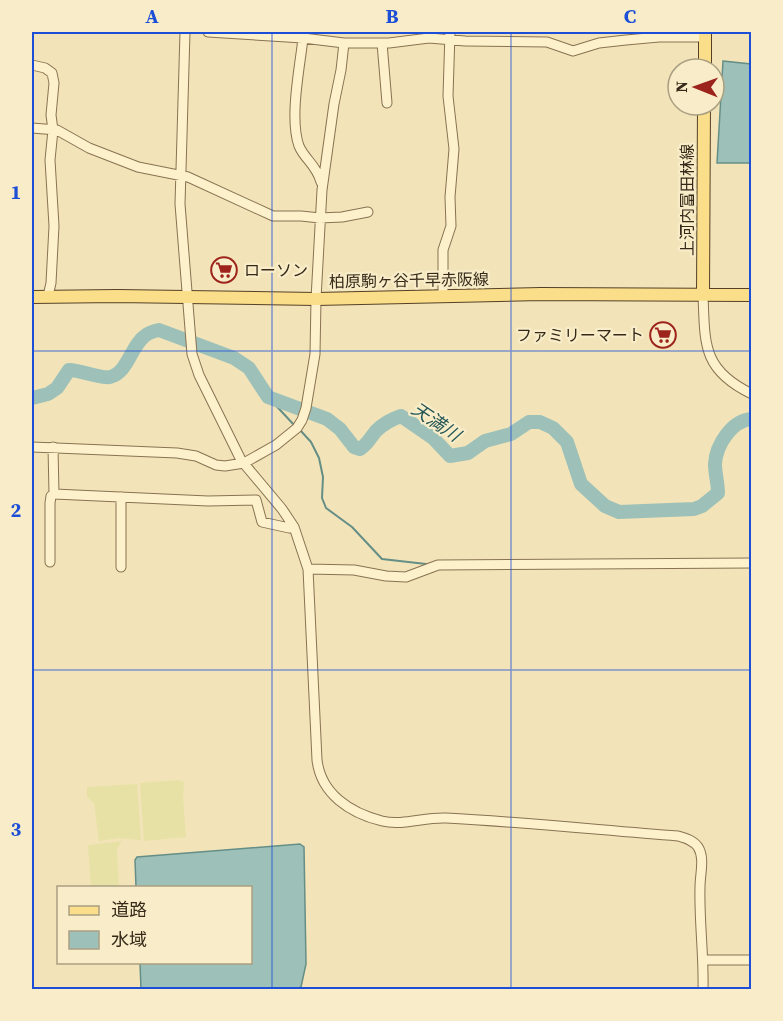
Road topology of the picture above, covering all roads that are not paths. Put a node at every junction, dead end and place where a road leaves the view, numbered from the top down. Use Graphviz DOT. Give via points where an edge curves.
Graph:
graph roads {
  1 [pos="185,32"];
  2 [pos="208,32"];
  3 [pos="303,34"];
  4 [pos="705,34"];
  5 [pos="450,36"];
  6 [pos="382,43"];
  7 [pos="344,44"];
  8 [pos="705,57"];
  9 [pos="32,65"];
  10 [pos="387,103"];
  11 [pos="704,117"];
  12 [pos="32,128"];
  13 [pos="53,130"];
  14 [pos="181,175"];
  15 [pos="322,190"];
  16 [pos="368,212"];
  17 [pos="320,218"];
  18 [pos="703,295"];
  19 [pos="752,295"];
  20 [pos="48,296"];
  21 [pos="32,297"];
  22 [pos="188,297"];
  23 [pos="444,297"];
  24 [pos="316,299"];
  25 [pos="752,394"];
  26 [pos="32,447"];
  27 [pos="53,447"];
  28 [pos="243,463"];
  29 [pos="54,494"];
  30 [pos="121,497"];
  31 [pos="294,527"];
  32 [pos="50,562"];
  33 [pos="752,563"];
  34 [pos="121,567"];
  35 [pos="308,569"];
  36 [pos="704,960"];
  37 [pos="752,960"];
  38 [pos="704,990"];
  1 -- 14 [label="street"];
  2 -- 3 [label="street"];
  3 -- 7 [label="street"];
  3 -- 15 [label="street" via="295,108 298,140 317,169"];
  4 -- 5 [label="street" via="599,43 573,51 547,42"];
  4 -- 8 [label="main road"];
  5 -- 6 [label="street"];
  5 -- 23 [label="street" via="448,96 454,149 451,226 443,250"];
  6 -- 7 [label="street"];
  6 -- 10 [label="street"];
  7 -- 15 [label="street"];
  9 -- 13 [label="street" via="52,73"];
  11 -- 18 [label="main road, 上河内富田林線"];
  12 -- 13 [label="street"];
  13 -- 14 [label="street" via="138,167"];
  13 -- 20 [label="street" via="50,160 54,226"];
  14 -- 17 [label="street" via="266,214"];
  14 -- 22 [label="street"];
  15 -- 17 [label="street"];
  16 -- 17 [label="street"];
  17 -- 24 [label="street"];
  18 -- 19 [label="main road, 柏原駒ヶ谷千早赤阪線"];
  18 -- 23 [label="main road, 柏原駒ヶ谷千早赤阪線"];
  18 -- 25 [label="street" via="706,345 712,362 724,378"];
  20 -- 21 [label="main road, 柏原駒ヶ谷千早赤阪線"];
  20 -- 22 [label="main road, 柏原駒ヶ谷千早赤阪線"];
  22 -- 24 [label="main road, 柏原駒ヶ谷千早赤阪線"];
  22 -- 28 [label="street" via="190,341 196,365"];
  23 -- 24 [label="main road, 柏原駒ヶ谷千早赤阪線"];
  24 -- 28 [label="street" via="315,354 302,420 276,445"];
  26 -- 27 [label="street"];
  27 -- 28 [label="street" via="177,453 225,466"];
  27 -- 29 [label="street"];
  28 -- 31 [label="street"];
  29 -- 30 [label="street"];
  29 -- 32 [label="street" via="50,503"];
  30 -- 31 [label="street" via="256,500 262,522"];
  30 -- 34 [label="street"];
  31 -- 35 [label="street"];
  33 -- 35 [label="street" via="438,565 406,577"];
  35 -- 36 [label="street" via="317,760 322,781 333,796 356,811 390,822 444,818 687,839 698,847 701,855"];
  36 -- 37 [label="street"];
  36 -- 38 [label="street"];
}
